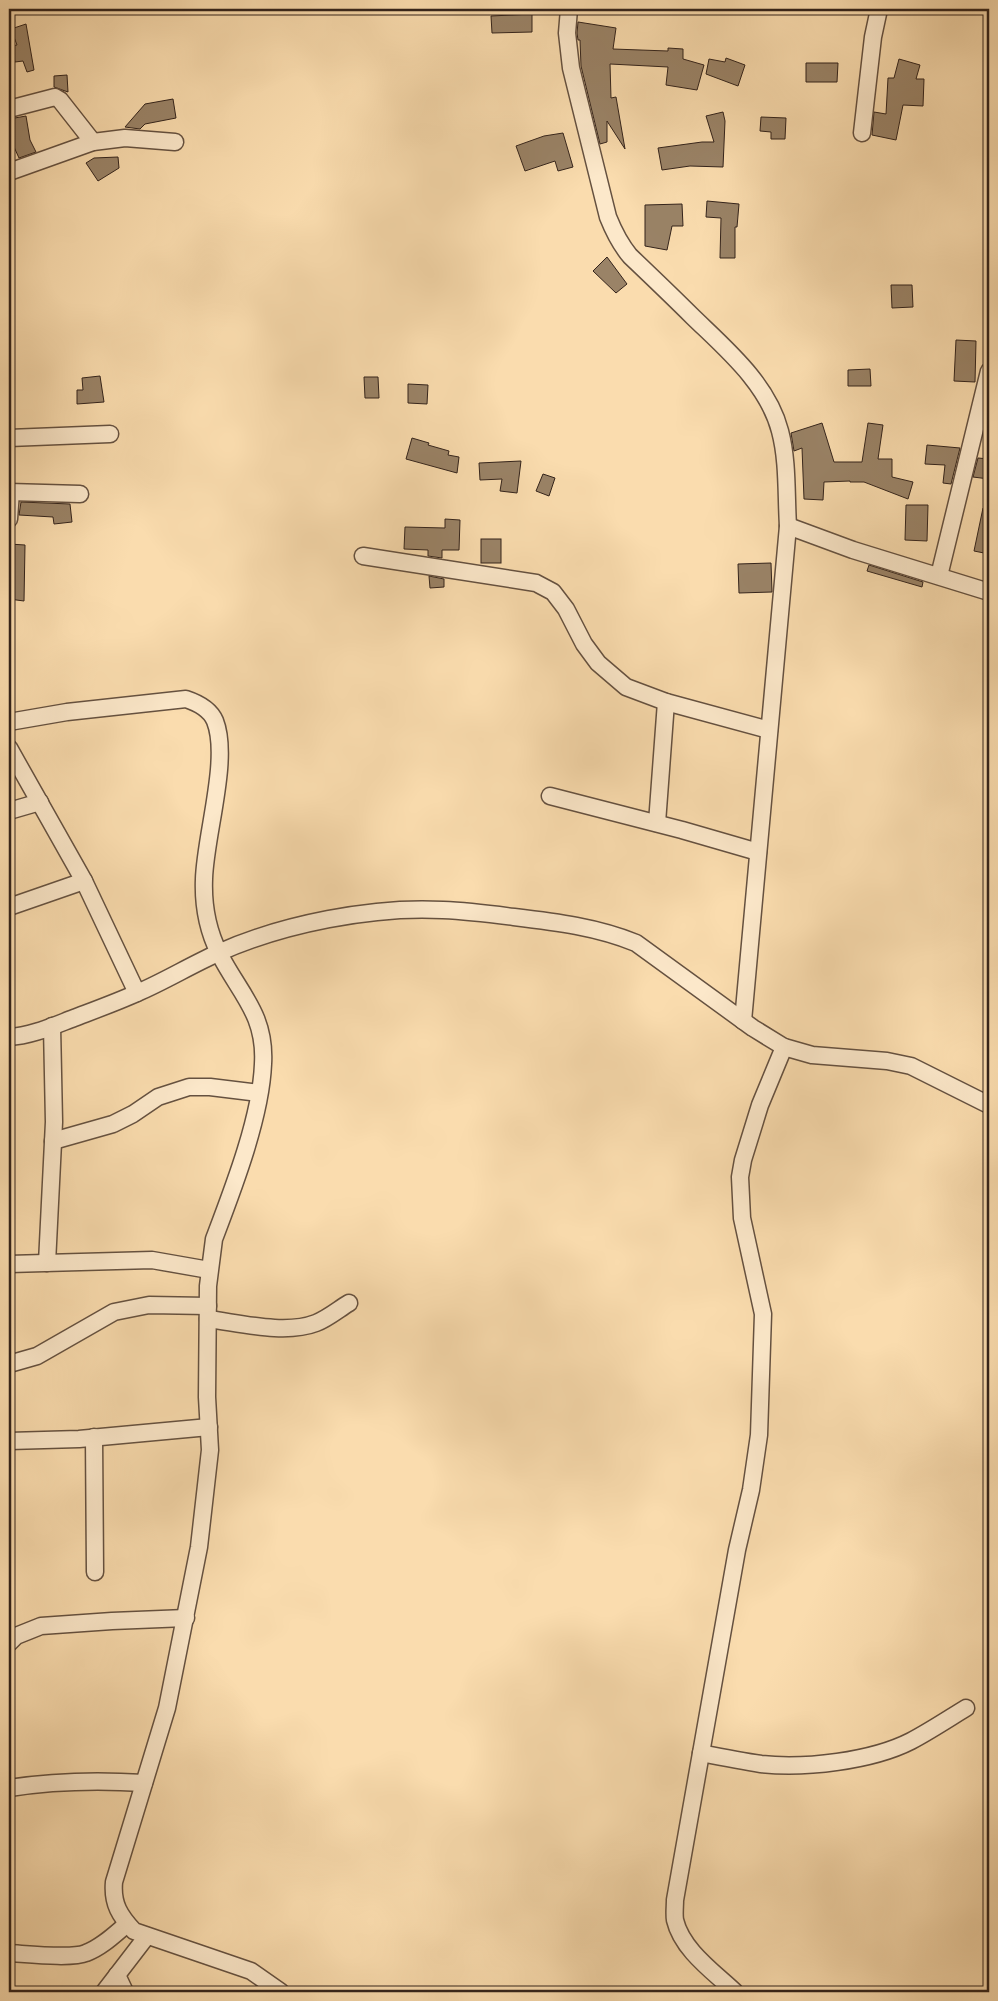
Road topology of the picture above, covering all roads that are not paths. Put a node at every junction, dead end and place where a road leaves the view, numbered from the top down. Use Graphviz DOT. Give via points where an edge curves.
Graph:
graph roads {
  1 [pos="569,9"];
  2 [pos="879,9"];
  3 [pos="9,109"];
  4 [pos="862,132"];
  5 [pos="93,142"];
  6 [pos="176,142"];
  7 [pos="9,172"];
  8 [pos="989,371"];
  9 [pos="110,434"];
  10 [pos="9,438"];
  11 [pos="10,492"];
  12 [pos="80,494"];
  13 [pos="9,519"];
  14 [pos="788,526"];
  15 [pos="363,556"];
  16 [pos="940,576"];
  17 [pos="989,592"];
  18 [pos="666,702"];
  19 [pos="9,722"];
  20 [pos="769,730"];
  21 [pos="9,748"];
  22 [pos="550,796"];
  23 [pos="40,802"];
  24 [pos="9,810"];
  25 [pos="657,823"];
  26 [pos="758,852"];
  27 [pos="84,881"];
  28 [pos="9,906"];
  29 [pos="219,952"];
  30 [pos="137,993"];
  31 [pos="743,1021"];
  32 [pos="52,1026"];
  33 [pos="9,1037"];
  34 [pos="784,1047"];
  35 [pos="259,1093"];
  36 [pos="989,1105"];
  37 [pos="53,1141"];
  38 [pos="47,1263"];
  39 [pos="9,1264"];
  40 [pos="209,1270"];
  41 [pos="349,1303"];
  42 [pos="208,1312"];
  43 [pos="9,1364"];
  44 [pos="209,1427"];
  45 [pos="94,1437"];
  46 [pos="9,1441"];
  47 [pos="95,1572"];
  48 [pos="186,1618"];
  49 [pos="9,1643"];
  50 [pos="966,1708"];
  51 [pos="701,1753"];
  52 [pos="144,1783"];
  53 [pos="9,1788"];
  54 [pos="128,1924"];
  55 [pos="147,1936"];
  56 [pos="9,1953"];
  57 [pos="117,1975"];
  58 [pos="104,1992"];
  59 [pos="125,1992"];
  60 [pos="281,1992"];
  61 [pos="735,1992"];
  1 -- 14 [label="street" via="567,33 571,68 608,218 630,256 723,345 768,401 780,429 784,452"];
  2 -- 4 [label="street"];
  3 -- 5 [label="street" via="55,97"];
  5 -- 6 [label="street" via="125,138"];
  5 -- 7 [label="street"];
  8 -- 16 [label="street"];
  9 -- 10 [label="street"];
  11 -- 12 [label="street"];
  11 -- 13 [label="street"];
  14 -- 16 [label="street"];
  14 -- 20 [label="street"];
  15 -- 18 [label="street" via="536,583 553,592 584,644 610,674 626,687"];
  16 -- 17 [label="street"];
  18 -- 20 [label="street"];
  18 -- 25 [label="street"];
  19 -- 29 [label="street" via="171,700 186,699 206,708 215,720 219,753 205,861 204,898"];
  20 -- 26 [label="street"];
  21 -- 23 [label="street"];
  22 -- 25 [label="street"];
  23 -- 24 [label="street"];
  23 -- 27 [label="street"];
  25 -- 26 [label="street"];
  26 -- 31 [label="street"];
  27 -- 28 [label="street"];
  27 -- 30 [label="street"];
  29 -- 30 [label="street"];
  29 -- 31 [label="street" via="259,937 357,914 442,910 556,922 603,930 636,943"];
  29 -- 35 [label="street" via="247,998 263,1041"];
  30 -- 32 [label="street"];
  31 -- 34 [label="street"];
  32 -- 33 [label="street"];
  32 -- 37 [label="street"];
  34 -- 36 [label="street" via="812,1055 912,1066"];
  34 -- 51 [label="street" via="757,1113 740,1177 742,1218 763,1314 759,1435"];
  35 -- 37 [label="street" via="217,1087 189,1088 158,1097 113,1124"];
  35 -- 40 [label="street" via="247,1142 214,1239"];
  37 -- 38 [label="street"];
  38 -- 39 [label="street"];
  38 -- 40 [label="street" via="152,1260"];
  40 -- 42 [label="street"];
  41 -- 42 [label="street" via="317,1323 296,1327 275,1327"];
  42 -- 43 [label="street" via="149,1306 114,1312 37,1356"];
  42 -- 44 [label="street"];
  44 -- 45 [label="street"];
  44 -- 48 [label="street" via="210,1450 199,1547"];
  45 -- 46 [label="street"];
  45 -- 47 [label="street"];
  48 -- 49 [label="street" via="41,1626 16,1636"];
  48 -- 52 [label="street" via="167,1708"];
  50 -- 51 [label="street" via="910,1742 863,1757 788,1765 761,1764"];
  51 -- 61 [label="street" via="677,1883 674,1918 680,1934 696,1954"];
  52 -- 53 [label="street" via="46,1783"];
  52 -- 54 [label="street" via="114,1882 115,1907"];
  54 -- 55 [label="street" via="134,1931"];
  54 -- 56 [label="street" via="84,1954"];
  55 -- 57 [label="street"];
  55 -- 60 [label="street" via="252,1972"];
  57 -- 58 [label="street"];
  57 -- 59 [label="street"];
}
